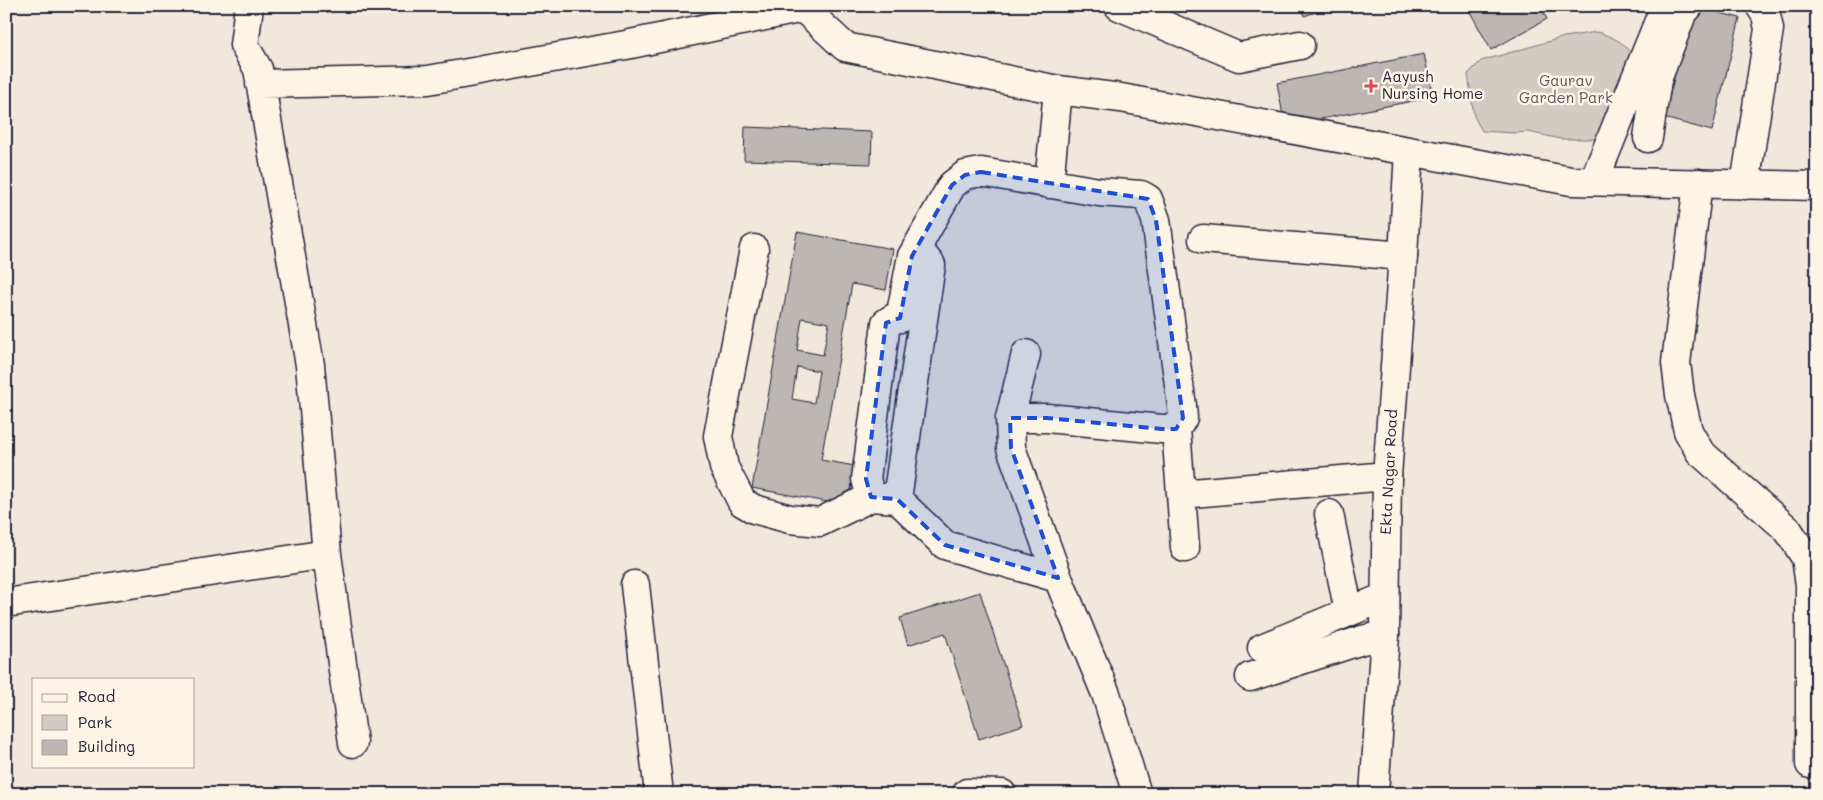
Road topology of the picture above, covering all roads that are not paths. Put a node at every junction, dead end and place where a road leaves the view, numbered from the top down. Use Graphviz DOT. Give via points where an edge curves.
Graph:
graph roads {
  1 [pos="249,6"];
  2 [pos="1119,6"];
  3 [pos="1665,6"];
  4 [pos="1689,6"];
  5 [pos="1760,6"];
  6 [pos="802,7"];
  7 [pos="1300,45"];
  8 [pos="260,84"];
  9 [pos="1058,90"];
  10 [pos="1648,138"];
  11 [pos="1409,151"];
  12 [pos="1594,181"];
  13 [pos="1049,184"];
  14 [pos="1698,184"];
  15 [pos="1745,185"];
  16 [pos="1817,186"];
  17 [pos="1203,239"];
  18 [pos="754,249"];
  19 [pos="912,256"];
  20 [pos="1403,256"];
  21 [pos="1026,354"];
  22 [pos="1010,418"];
  23 [pos="1176,428"];
  24 [pos="1387,476"];
  25 [pos="1180,494"];
  26 [pos="884,498"];
  27 [pos="1329,514"];
  28 [pos="1185,548"];
  29 [pos="327,554"];
  30 [pos="1058,578"];
  31 [pos="635,585"];
  32 [pos="1384,597"];
  33 [pos="6,603"];
  34 [pos="1349,612"];
  35 [pos="1385,635"];
  36 [pos="1262,648"];
  37 [pos="1250,677"];
  38 [pos="353,743"];
  39 [pos="1817,765"];
  40 [pos="967,793"];
  41 [pos="659,794"];
  42 [pos="1002,794"];
  43 [pos="1137,794"];
  44 [pos="1374,794"];
  1 -- 8 [label="street" via="244,45 258,70"];
  2 -- 7 [label="street" via="1239,57"];
  3 -- 12 [label="street"];
  4 -- 10 [label="street" via="1682,14 1657,80"];
  5 -- 15 [label="street" via="1769,29"];
  6 -- 8 [label="street" via="626,45 428,80"];
  6 -- 9 [label="street" via="845,48"];
  8 -- 29 [label="street" via="310,365"];
  9 -- 11 [label="street" via="1121,98"];
  9 -- 13 [label="street"];
  11 -- 12 [label="street" via="1571,180"];
  11 -- 20 [label="street, Ekta Nagar Road"];
  12 -- 14 [label="street"];
  13 -- 19 [label="street" via="981,172 965,175 952,185"];
  13 -- 23 [label="street" via="1141,195 1153,208 1182,406 1183,418"];
  14 -- 15 [label="street"];
  14 -- 39 [label="street" via="1676,364 1680,395 1688,431 1700,452 1788,530 1806,558 1810,584 1810,764"];
  15 -- 16 [label="street"];
  17 -- 20 [label="street"];
  18 -- 26 [label="street" via="718,436 724,467 742,502 754,509 790,519 820,522"];
  19 -- 26 [label="street" via="900,318 886,323 866,479"];
  19 -- 26 [label="street" via="923,255 932,265"];
  20 -- 24 [label="street, Ekta Nagar Road"];
  21 -- 22 [label="street"];
  22 -- 23 [label="street"];
  22 -- 30 [label="street" via="1011,448"];
  23 -- 25 [label="street"];
  24 -- 25 [label="street"];
  24 -- 32 [label="street, Ekta Nagar Road"];
  25 -- 28 [label="street"];
  26 -- 30 [label="street" via="945,545"];
  27 -- 34 [label="street"];
  29 -- 33 [label="street"];
  29 -- 38 [label="street"];
  30 -- 43 [label="street" via="1106,694"];
  31 -- 41 [label="street"];
  32 -- 34 [label="street"];
  32 -- 35 [label="street, Ekta Nagar Road"];
  34 -- 36 [label="street"];
  35 -- 37 [label="street"];
  35 -- 44 [label="street, Ekta Nagar Road"];
  40 -- 42 [label="street"];
}
